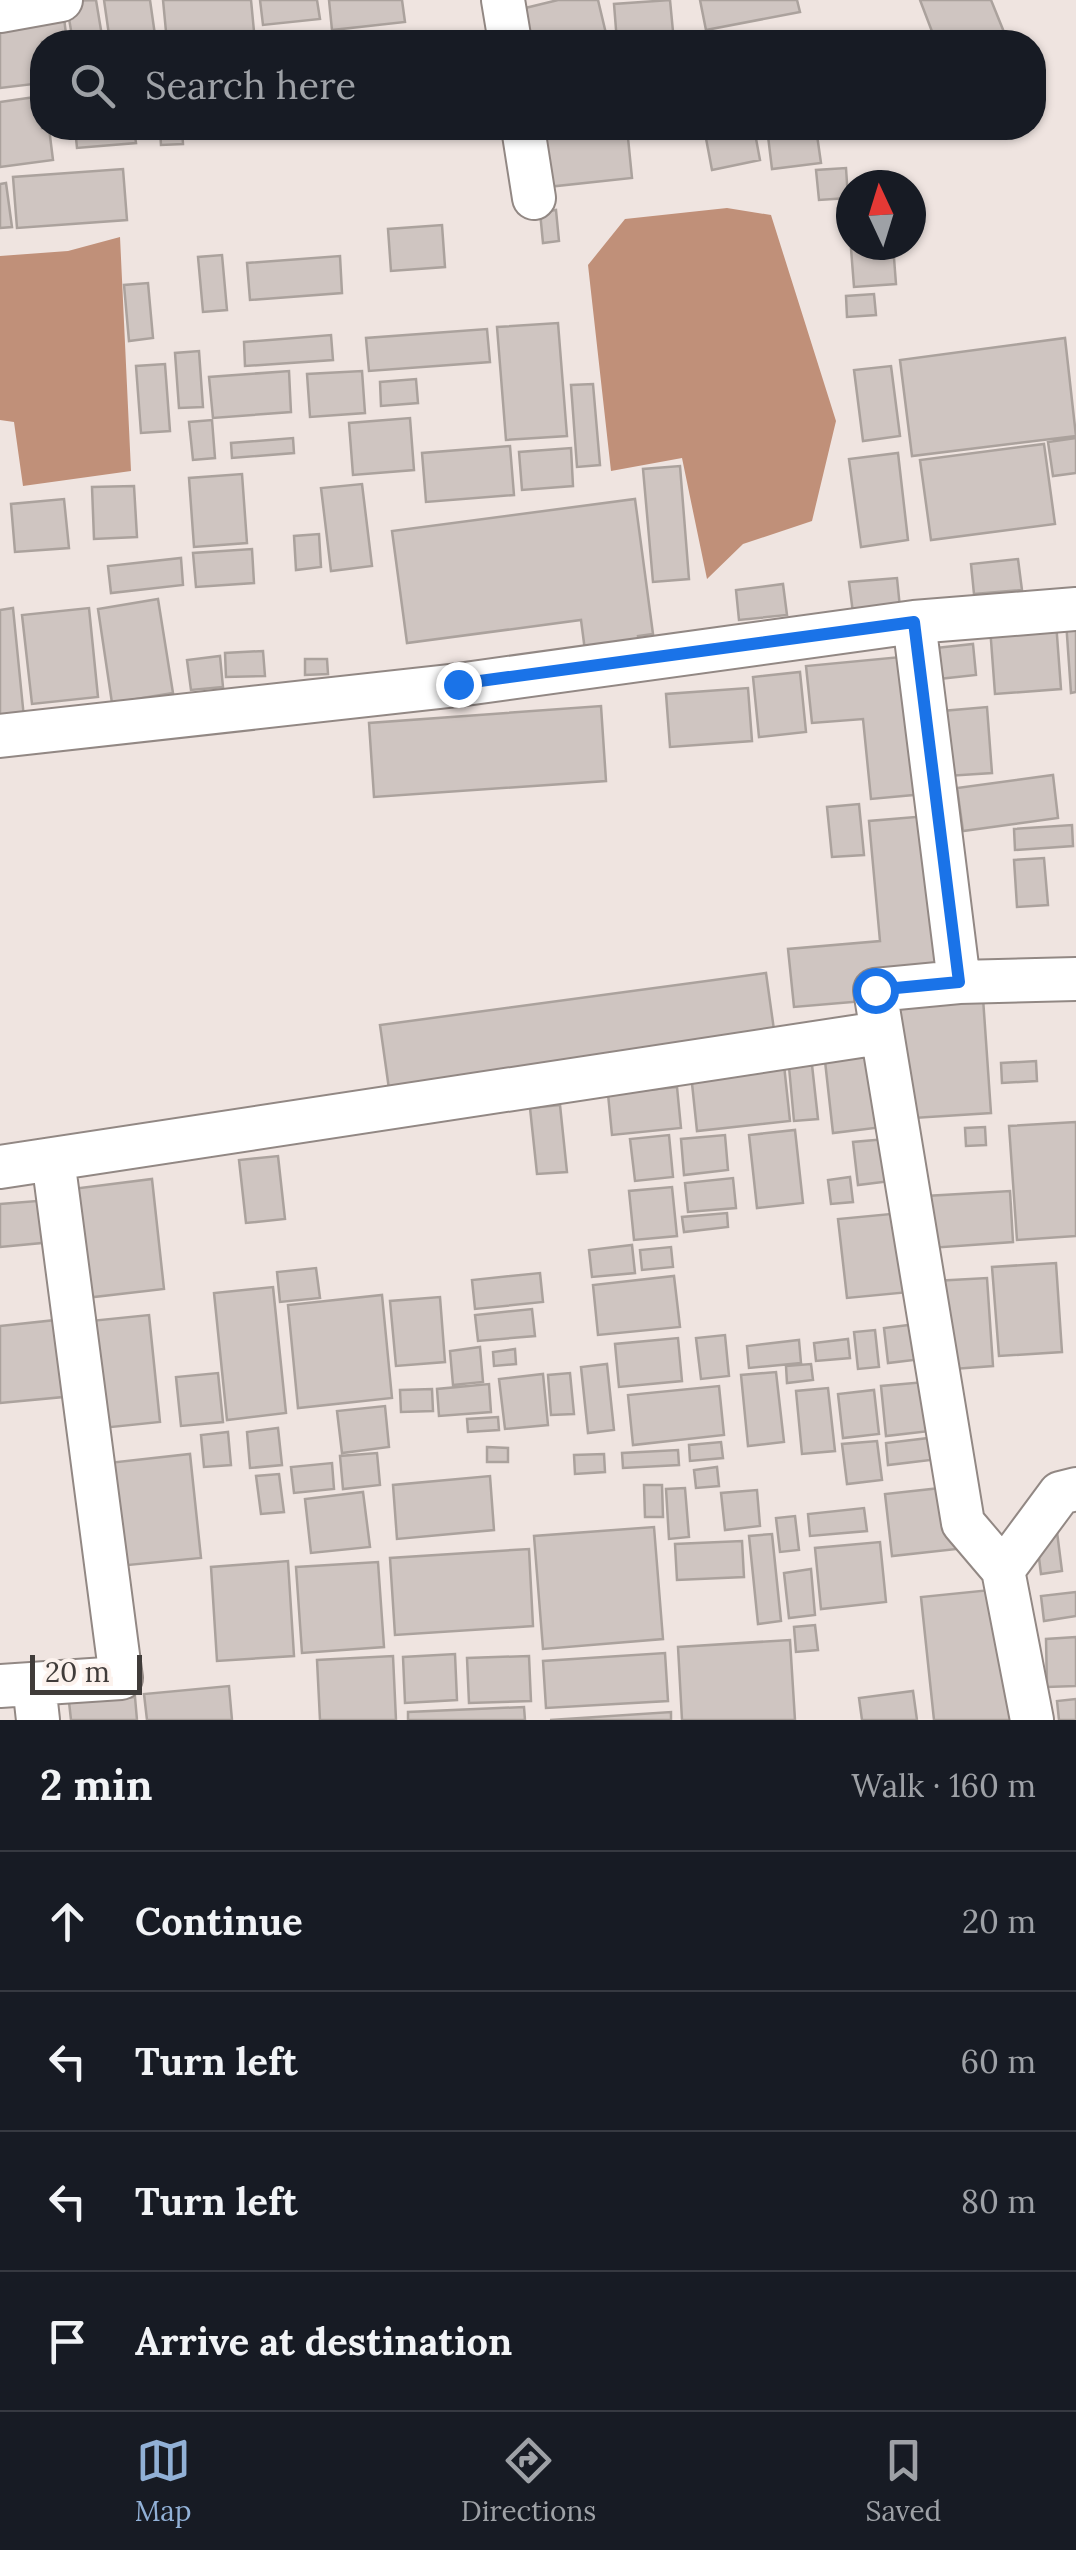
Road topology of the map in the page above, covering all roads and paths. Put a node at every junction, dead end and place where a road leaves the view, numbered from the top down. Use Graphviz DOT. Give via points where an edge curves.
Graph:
graph roads {
  1 [pos="60,0"];
  2 [pos="503,0"];
  3 [pos="0,11"];
  4 [pos="508,30"];
  5 [pos="525,140"];
  6 [pos="534,198"];
  7 [pos="1076,609"];
  8 [pos="914,622"];
  9 [pos="0,736"];
  10 [pos="1076,979"];
  11 [pos="959,982"];
  12 [pos="880,1033"];
  13 [pos="54,1159"];
  14 [pos="0,1167"];
  15 [pos="1076,1489"];
  16 [pos="1003,1570"];
  17 [pos="24,1697"];
  18 [pos="1032,1720"];
  1 -- 3 [label="street"];
  2 -- 4 [label="street"];
  5 -- 6 [label="street"];
  7 -- 8 [label="street"];
  8 -- 9 [label="street" via="458,684"];
  8 -- 11 [label="street"];
  10 -- 11 [label="street"];
  11 -- 12 [label="street" via="875,990"];
  12 -- 13 [label="street"];
  12 -- 16 [label="street" via="963,1523"];
  13 -- 14 [label="street"];
  13 -- 17 [label="street" via="120,1678"];
  15 -- 16 [label="street" via="1060,1493"];
  16 -- 18 [label="street"];
}
